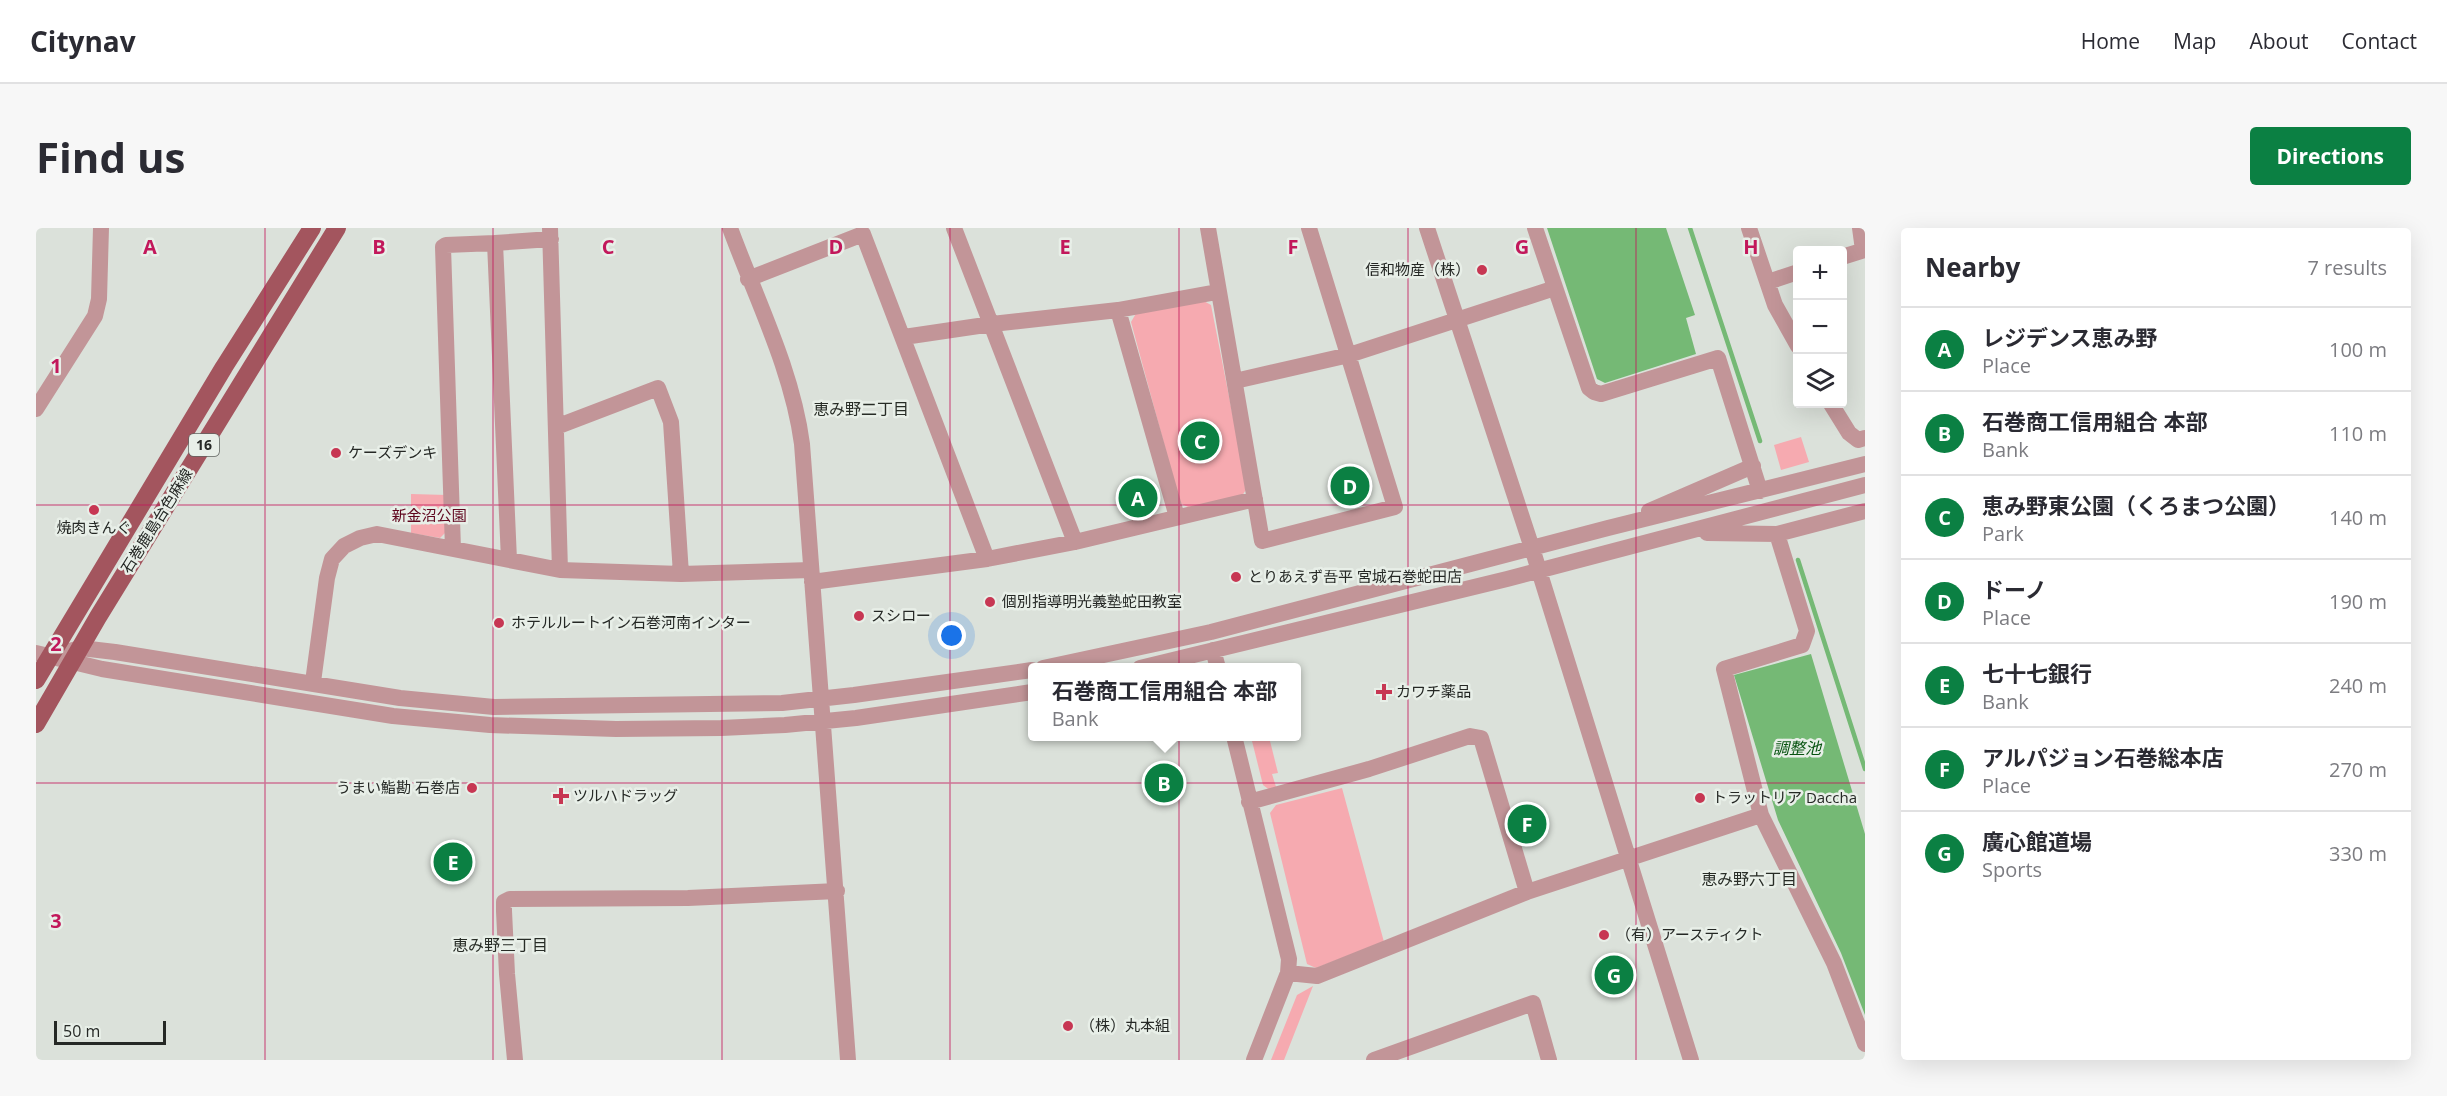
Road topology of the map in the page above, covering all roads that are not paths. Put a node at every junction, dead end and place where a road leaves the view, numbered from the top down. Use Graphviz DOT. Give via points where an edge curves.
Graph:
graph roads {
  1 [pos="101,228"];
  2 [pos="312,228"];
  3 [pos="337,228"];
  4 [pos="730,228"];
  5 [pos="954,228"];
  6 [pos="1208,228"];
  7 [pos="1309,228"];
  8 [pos="1427,228"];
  9 [pos="1535,228"];
  10 [pos="1749,228"];
  11 [pos="1860,228"];
  12 [pos="550,234"];
  13 [pos="495,243"];
  14 [pos="1864,250"];
  15 [pos="1847,255"];
  16 [pos="1793,273"];
  17 [pos="748,279"];
  18 [pos="1768,282"];
  19 [pos="1555,288"];
  20 [pos="1217,292"];
  21 [pos="1118,310"];
  22 [pos="1456,321"];
  23 [pos="992,324"];
  24 [pos="904,337"];
  25 [pos="1793,339"];
  26 [pos="1349,355"];
  27 [pos="1235,381"];
  28 [pos="1833,408"];
  29 [pos="36,409"];
  30 [pos="556,427"];
  31 [pos="1865,438"];
  32 [pos="1865,464"];
  33 [pos="1753,466"];
  34 [pos="1865,485"];
  35 [pos="1760,491"];
  36 [pos="1255,499"];
  37 [pos="1865,511"];
  38 [pos="1177,517"];
  39 [pos="1608,528"];
  40 [pos="1687,533"];
  41 [pos="1777,534"];
  42 [pos="1075,542"];
  43 [pos="1532,548"];
  44 [pos="453,549"];
  45 [pos="987,559"];
  46 [pos="509,560"];
  47 [pos="560,570"];
  48 [pos="1539,570"];
  49 [pos="681,574"];
  50 [pos="811,576"];
  51 [pos="1213,650"];
  52 [pos="44,654"];
  53 [pos="77,655"];
  54 [pos="1069,663"];
  55 [pos="1160,663"];
  56 [pos="1217,663"];
  57 [pos="1028,670"];
  58 [pos="36,680"];
  59 [pos="313,682"];
  60 [pos="1028,693"];
  61 [pos="821,698"];
  62 [pos="822,722"];
  63 [pos="36,724"];
  64 [pos="1235,741"];
  65 [pos="1249,801"];
  66 [pos="1761,815"];
  67 [pos="1629,858"];
  68 [pos="837,891"];
  69 [pos="1527,892"];
  70 [pos="1288,973"];
  71 [pos="1865,1044"];
  72 [pos="515,1060"];
  73 [pos="848,1060"];
  74 [pos="1254,1060"];
  75 [pos="1374,1060"];
  76 [pos="1549,1060"];
  77 [pos="1691,1060"];
  1 -- 29 [label="street" via="95,316"];
  2 -- 52 [label="main road, 石巻鹿島台色麻線 / 16"];
  3 -- 53 [label="main road, 石巻鹿島台色麻線 / 16"];
  4 -- 17 [label="street"];
  5 -- 23 [label="street"];
  6 -- 20 [label="street"];
  7 -- 26 [label="street"];
  8 -- 22 [label="street"];
  9 -- 19 [label="street"];
  10 -- 18 [label="street"];
  11 -- 14 [label="street"];
  12 -- 13 [label="street"];
  12 -- 30 [label="street"];
  13 -- 44 [label="street" via="443,247"];
  13 -- 46 [label="street"];
  14 -- 15 [label="street"];
  16 -- 18 [label="street"];
  17 -- 24 [label="street" via="863,234"];
  17 -- 50 [label="street" via="791,385 798,413"];
  18 -- 25 [label="street"];
  19 -- 22 [label="street"];
  19 -- 33 [label="street" via="1589,388 1594,392 1601,394 1718,358"];
  20 -- 21 [label="street"];
  20 -- 27 [label="street"];
  21 -- 23 [label="street"];
  21 -- 38 [label="street"];
  22 -- 26 [label="street"];
  22 -- 43 [label="street"];
  23 -- 24 [label="street"];
  23 -- 42 [label="street"];
  24 -- 45 [label="street"];
  26 -- 27 [label="street"];
  26 -- 36 [label="street" via="1395,507 1262,541"];
  27 -- 36 [label="street"];
  28 -- 31 [label="street" via="1849,433 1858,440"];
  30 -- 47 [label="street"];
  30 -- 49 [label="street" via="658,388 671,422"];
  32 -- 35 [label="street"];
  33 -- 35 [label="street"];
  33 -- 39 [label="street"];
  34 -- 40 [label="street"];
  35 -- 39 [label="street"];
  36 -- 38 [label="street"];
  37 -- 41 [label="street"];
  38 -- 42 [label="street"];
  39 -- 43 [label="street"];
  40 -- 41 [label="street"];
  40 -- 48 [label="street"];
  41 -- 66 [label="street" via="1807,631 1802,645 1724,669"];
  42 -- 45 [label="street"];
  43 -- 48 [label="street"];
  43 -- 54 [label="street" via="1211,632"];
  44 -- 46 [label="street"];
  44 -- 59 [label="street" via="377,534 344,546 332,559 327,578"];
  45 -- 50 [label="street"];
  46 -- 47 [label="street"];
  47 -- 49 [label="street"];
  48 -- 51 [label="street"];
  48 -- 67 [label="street"];
  49 -- 50 [label="street"];
  50 -- 61 [label="street"];
  51 -- 55 [label="street"];
  51 -- 56 [label="street"];
  52 -- 53 [label="street"];
  52 -- 58 [label="main road, 石巻鹿島台色麻線 / 16"];
  53 -- 59 [label="street"];
  53 -- 62 [label="street" via="393,716 490,725 616,729"];
  53 -- 63 [label="main road, 石巻鹿島台色麻線 / 16"];
  57 -- 61 [label="street"];
  59 -- 61 [label="street" via="400,698 494,707 782,703"];
  60 -- 62 [label="street"];
  61 -- 62 [label="street"];
  62 -- 68 [label="street"];
  64 -- 65 [label="street"];
  65 -- 69 [label="street" via="1369,769 1470,736 1481,738"];
  65 -- 70 [label="street" via="1286,943"];
  66 -- 67 [label="street"];
  66 -- 71 [label="street" via="1834,963"];
  67 -- 69 [label="street"];
  67 -- 77 [label="street"];
  68 -- 72 [label="street" via="669,898 510,898 504,902 504,911"];
  68 -- 73 [label="street"];
  69 -- 70 [label="street" via="1317,976"];
  70 -- 74 [label="street"];
  75 -- 76 [label="street" via="1533,1003"];
}
